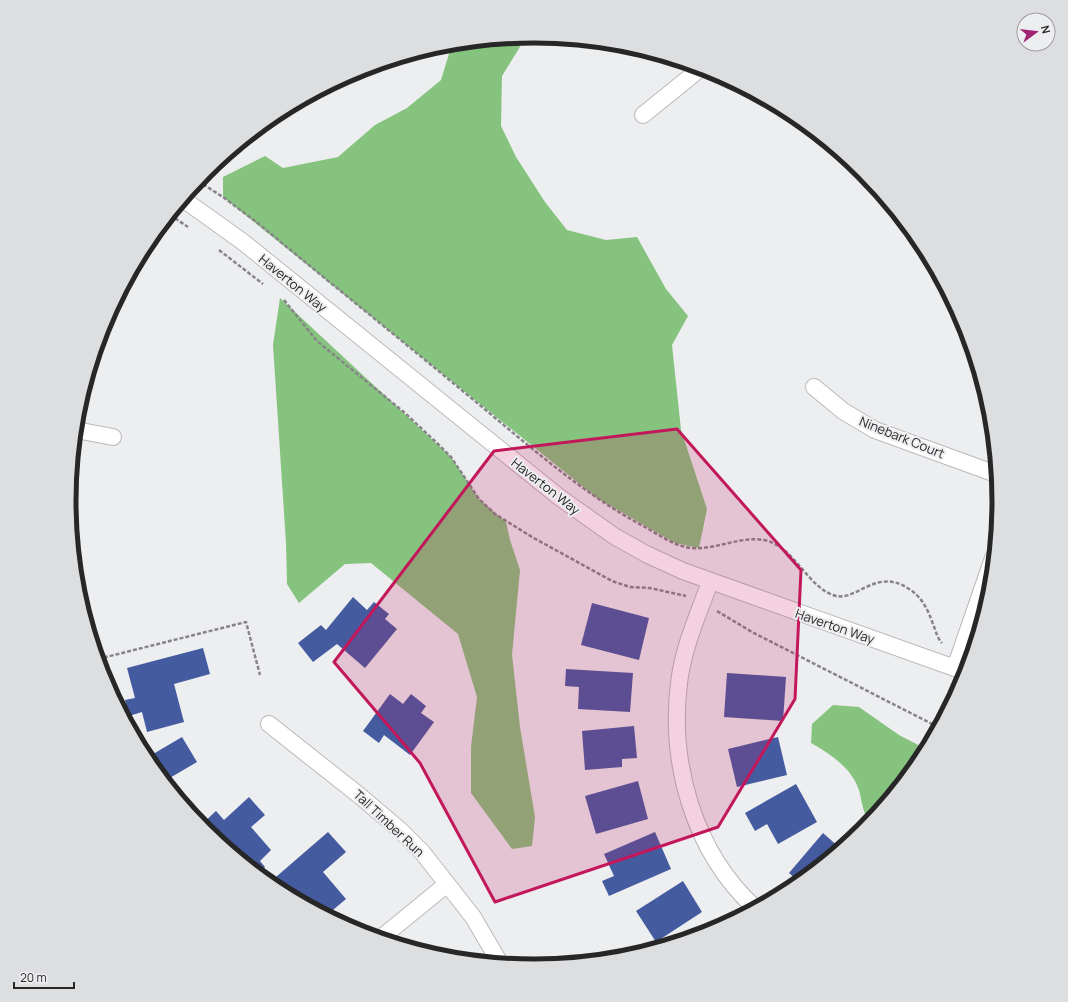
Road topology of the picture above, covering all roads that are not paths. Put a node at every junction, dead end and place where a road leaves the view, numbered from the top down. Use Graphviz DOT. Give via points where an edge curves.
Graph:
graph roads {
  1 [pos="695,73"];
  2 [pos="643,115"];
  3 [pos="188,202"];
  4 [pos="814,387"];
  5 [pos="82,431"];
  6 [pos="113,437"];
  7 [pos="991,472"];
  8 [pos="710,582"];
  9 [pos="984,584"];
  10 [pos="961,666"];
  11 [pos="960,669"];
  12 [pos="269,724"];
  13 [pos="447,884"];
  14 [pos="752,904"];
  15 [pos="385,934"];
  16 [pos="496,957"];
  1 -- 2 [label="street"];
  3 -- 8 [label="street, Haverton Way" via="243,242 588,519 646,554"];
  4 -- 7 [label="street, Ninebark Court" via="843,411 875,430"];
  5 -- 6 [label="street"];
  8 -- 11 [label="street, Haverton Way"];
  8 -- 14 [label="street" via="688,639 678,690 676,719 687,797 704,841 725,875"];
  9 -- 10 [label="street" via="961,650"];
  12 -- 13 [label="street, Tall Timber Run" via="400,830 422,852"];
  13 -- 15 [label="street"];
  13 -- 16 [label="street, Tall Timber Run" via="472,917"];
}
